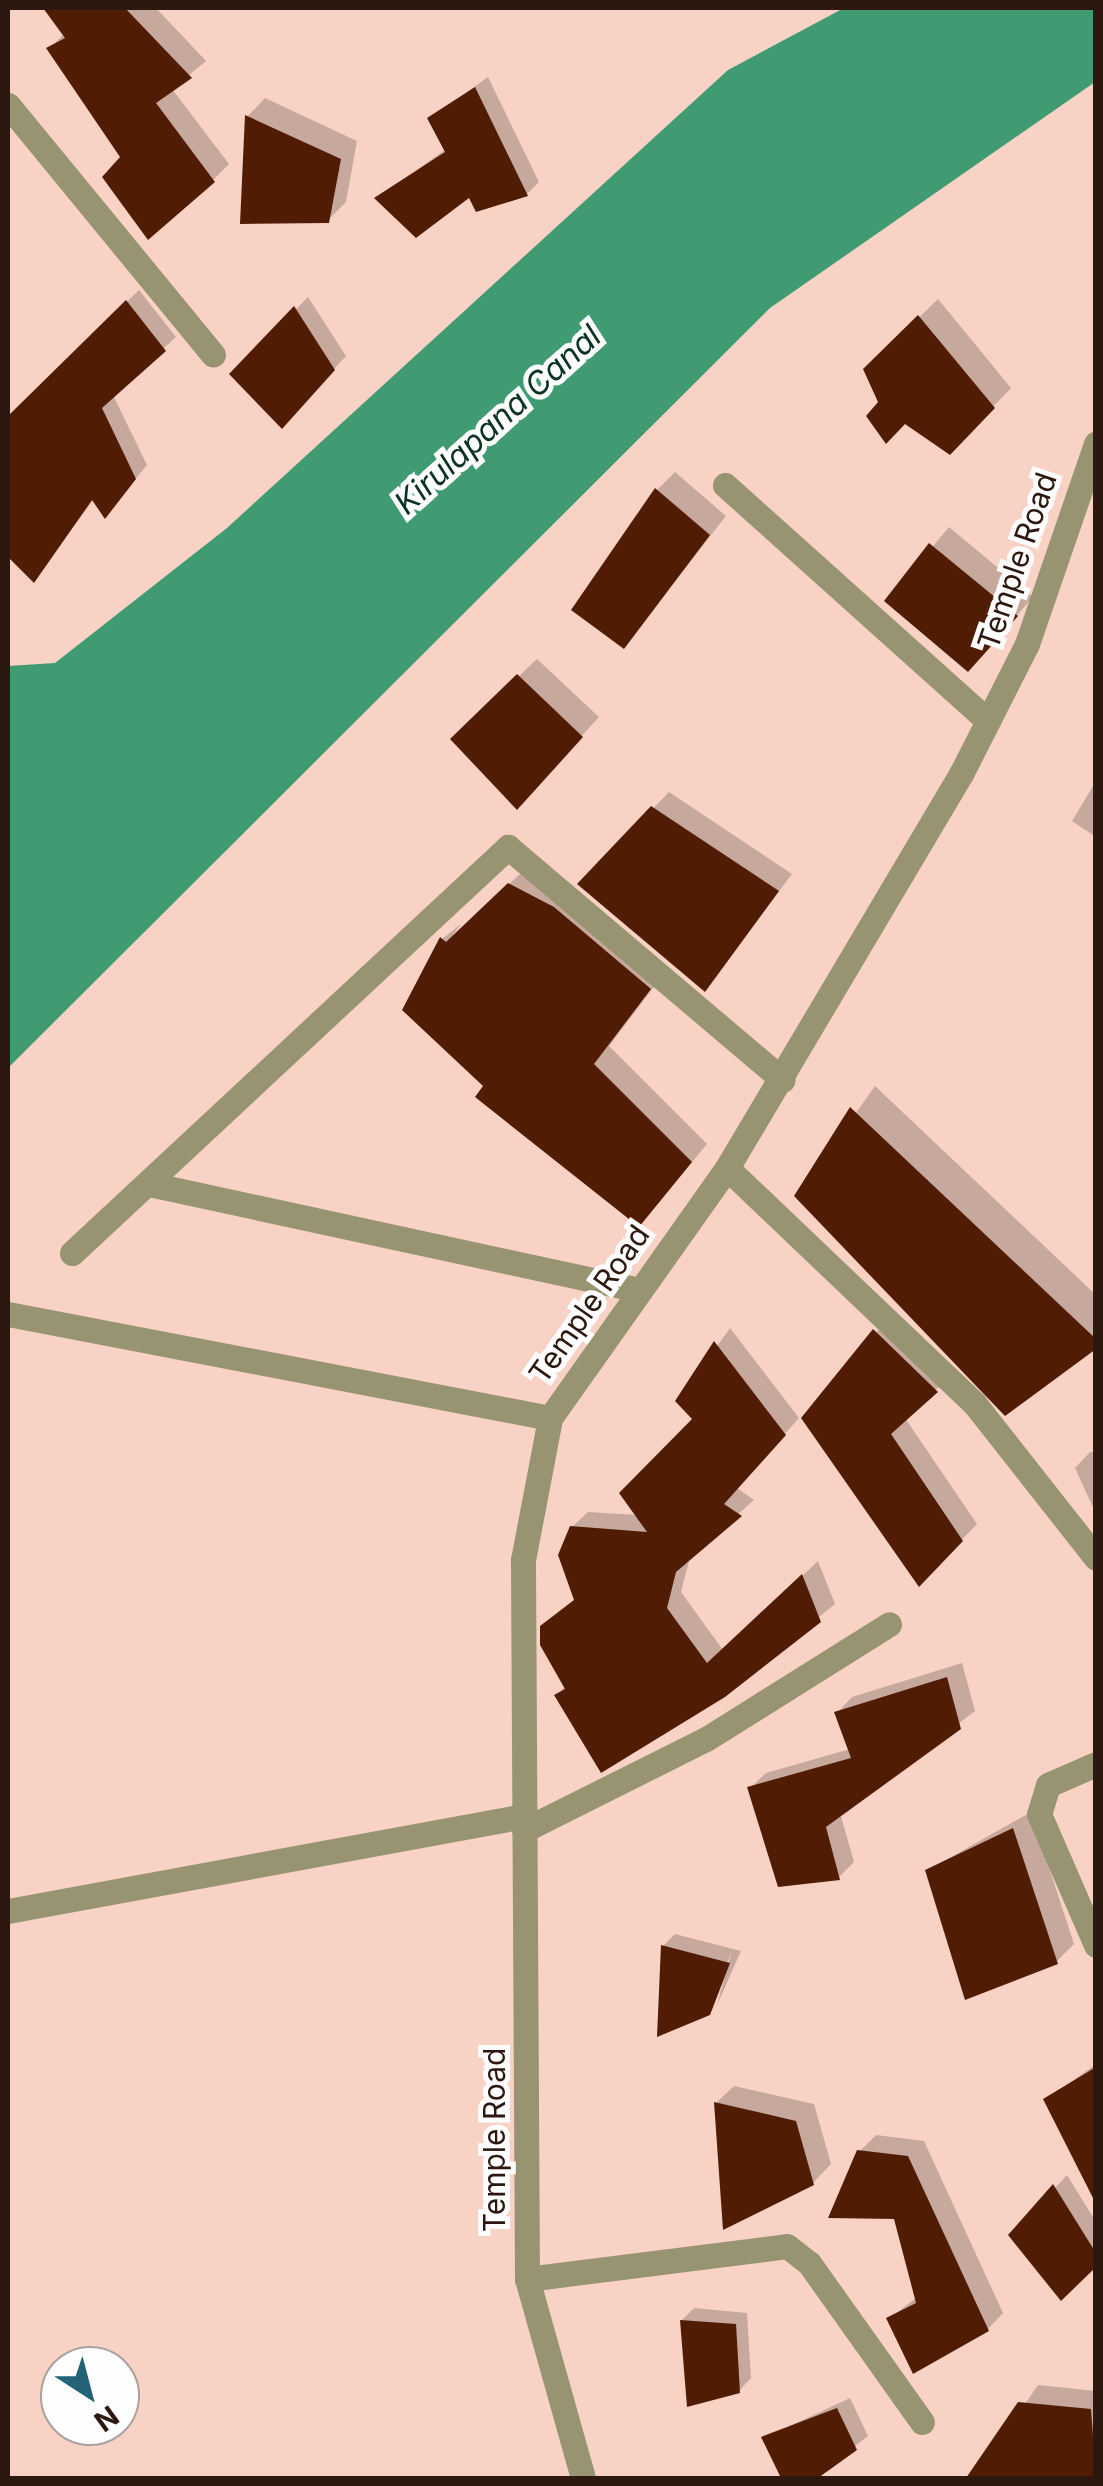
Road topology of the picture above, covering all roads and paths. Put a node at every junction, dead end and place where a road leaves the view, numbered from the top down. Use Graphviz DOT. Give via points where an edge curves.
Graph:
graph roads {
  1 [pos="8,105"];
  2 [pos="213,355"];
  3 [pos="1096,444"];
  4 [pos="725,486"];
  5 [pos="988,720"];
  6 [pos="784,1080"];
  7 [pos="727,1168"];
  8 [pos="148,1184"];
  9 [pos="72,1254"];
  10 [pos="634,1289"];
  11 [pos="8,1314"];
  12 [pos="550,1418"];
  13 [pos="1096,1558"];
  14 [pos="889,1624"];
  15 [pos="1096,1764"];
  16 [pos="524,1822"];
  17 [pos="8,1911"];
  18 [pos="1096,1945"];
  19 [pos="527,2279"];
  20 [pos="922,2422"];
  21 [pos="583,2478"];
  1 -- 2 [label="street"];
  3 -- 5 [label="street, Temple Road" via="1027,644"];
  4 -- 5 [label="street"];
  5 -- 6 [label="street, Temple Road"];
  6 -- 7 [label="street, Temple Road"];
  6 -- 8 [label="street" via="508,847"];
  7 -- 10 [label="street, Temple Road"];
  7 -- 13 [label="street" via="974,1403"];
  8 -- 9 [label="street"];
  8 -- 10 [label="street"];
  10 -- 12 [label="street, Temple Road"];
  11 -- 12 [label="street"];
  12 -- 16 [label="street, Temple Road" via="523,1560"];
  14 -- 16 [label="street" via="706,1739"];
  15 -- 18 [label="street" via="1048,1785 1038,1814"];
  16 -- 17 [label="street"];
  16 -- 19 [label="street, Temple Road"];
  19 -- 20 [label="street" via="786,2246"];
  19 -- 21 [label="street, Temple Road"];
}
